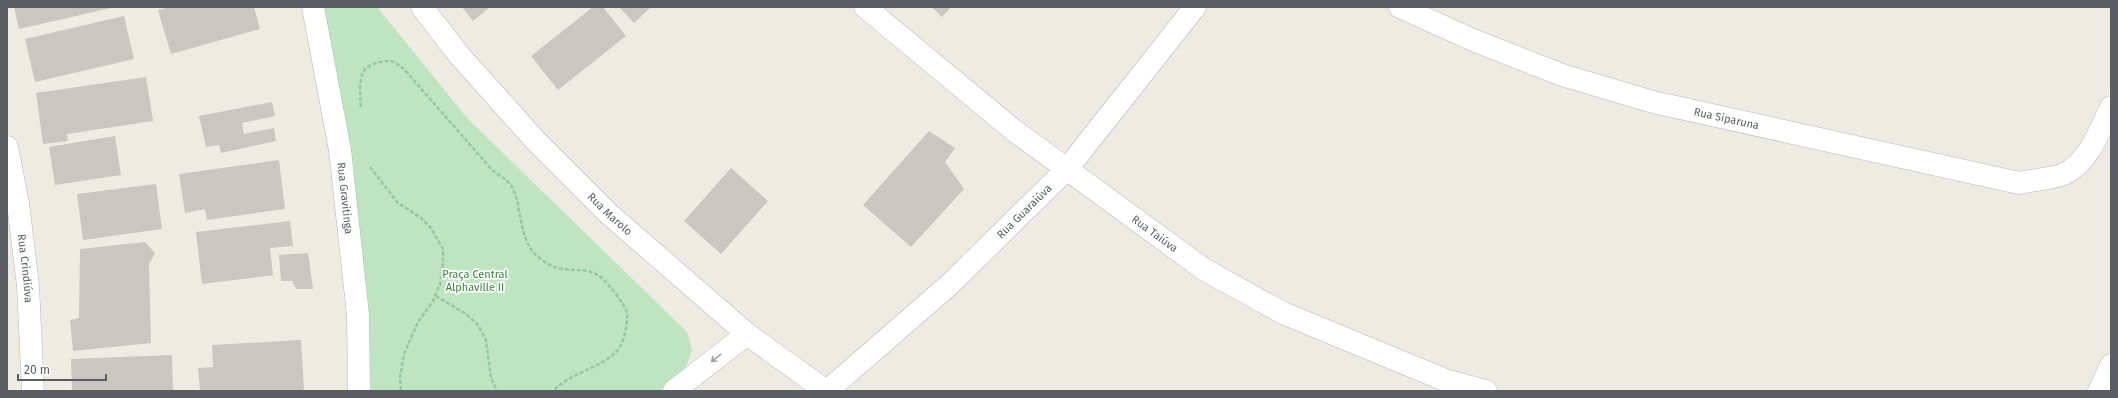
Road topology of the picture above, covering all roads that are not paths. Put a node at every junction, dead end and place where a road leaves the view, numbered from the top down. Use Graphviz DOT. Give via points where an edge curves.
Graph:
graph roads {
  1 [pos="313,7"];
  2 [pos="422,7"];
  3 [pos="866,7"];
  4 [pos="1195,7"];
  5 [pos="1400,7"];
  6 [pos="2111,107"];
  7 [pos="7,147"];
  8 [pos="1067,169"];
  9 [pos="747,334"];
  10 [pos="2111,365"];
  11 [pos="33,391"];
  12 [pos="359,391"];
  13 [pos="674,391"];
  14 [pos="826,391"];
  15 [pos="1486,391"];
  16 [pos="2100,391"];
  1 -- 12 [label="street, Rua Gravitinga" via="340,150 358,314"];
  2 -- 9 [label="street, Rua Marolo" via="459,55 540,145 609,214"];
  3 -- 8 [label="street, Rua Taiúva" via="1016,132"];
  4 -- 8 [label="street, Rua Guaraiúva"];
  5 -- 6 [label="street, Rua Siparuna" via="1473,40 1562,75 1653,102 2019,183 2064,174 2085,157"];
  7 -- 11 [label="street, Rua Crindiúva" via="18,202 28,286"];
  8 -- 14 [label="street, Rua Guaraiúva" via="949,285"];
  8 -- 15 [label="street, Rua Taiúva" via="1205,270 1283,313 1445,380"];
  9 -- 13 [label="street, one-way"];
  9 -- 14 [label="street, Rua Marolo"];
  10 -- 16 [label="street"];
}
